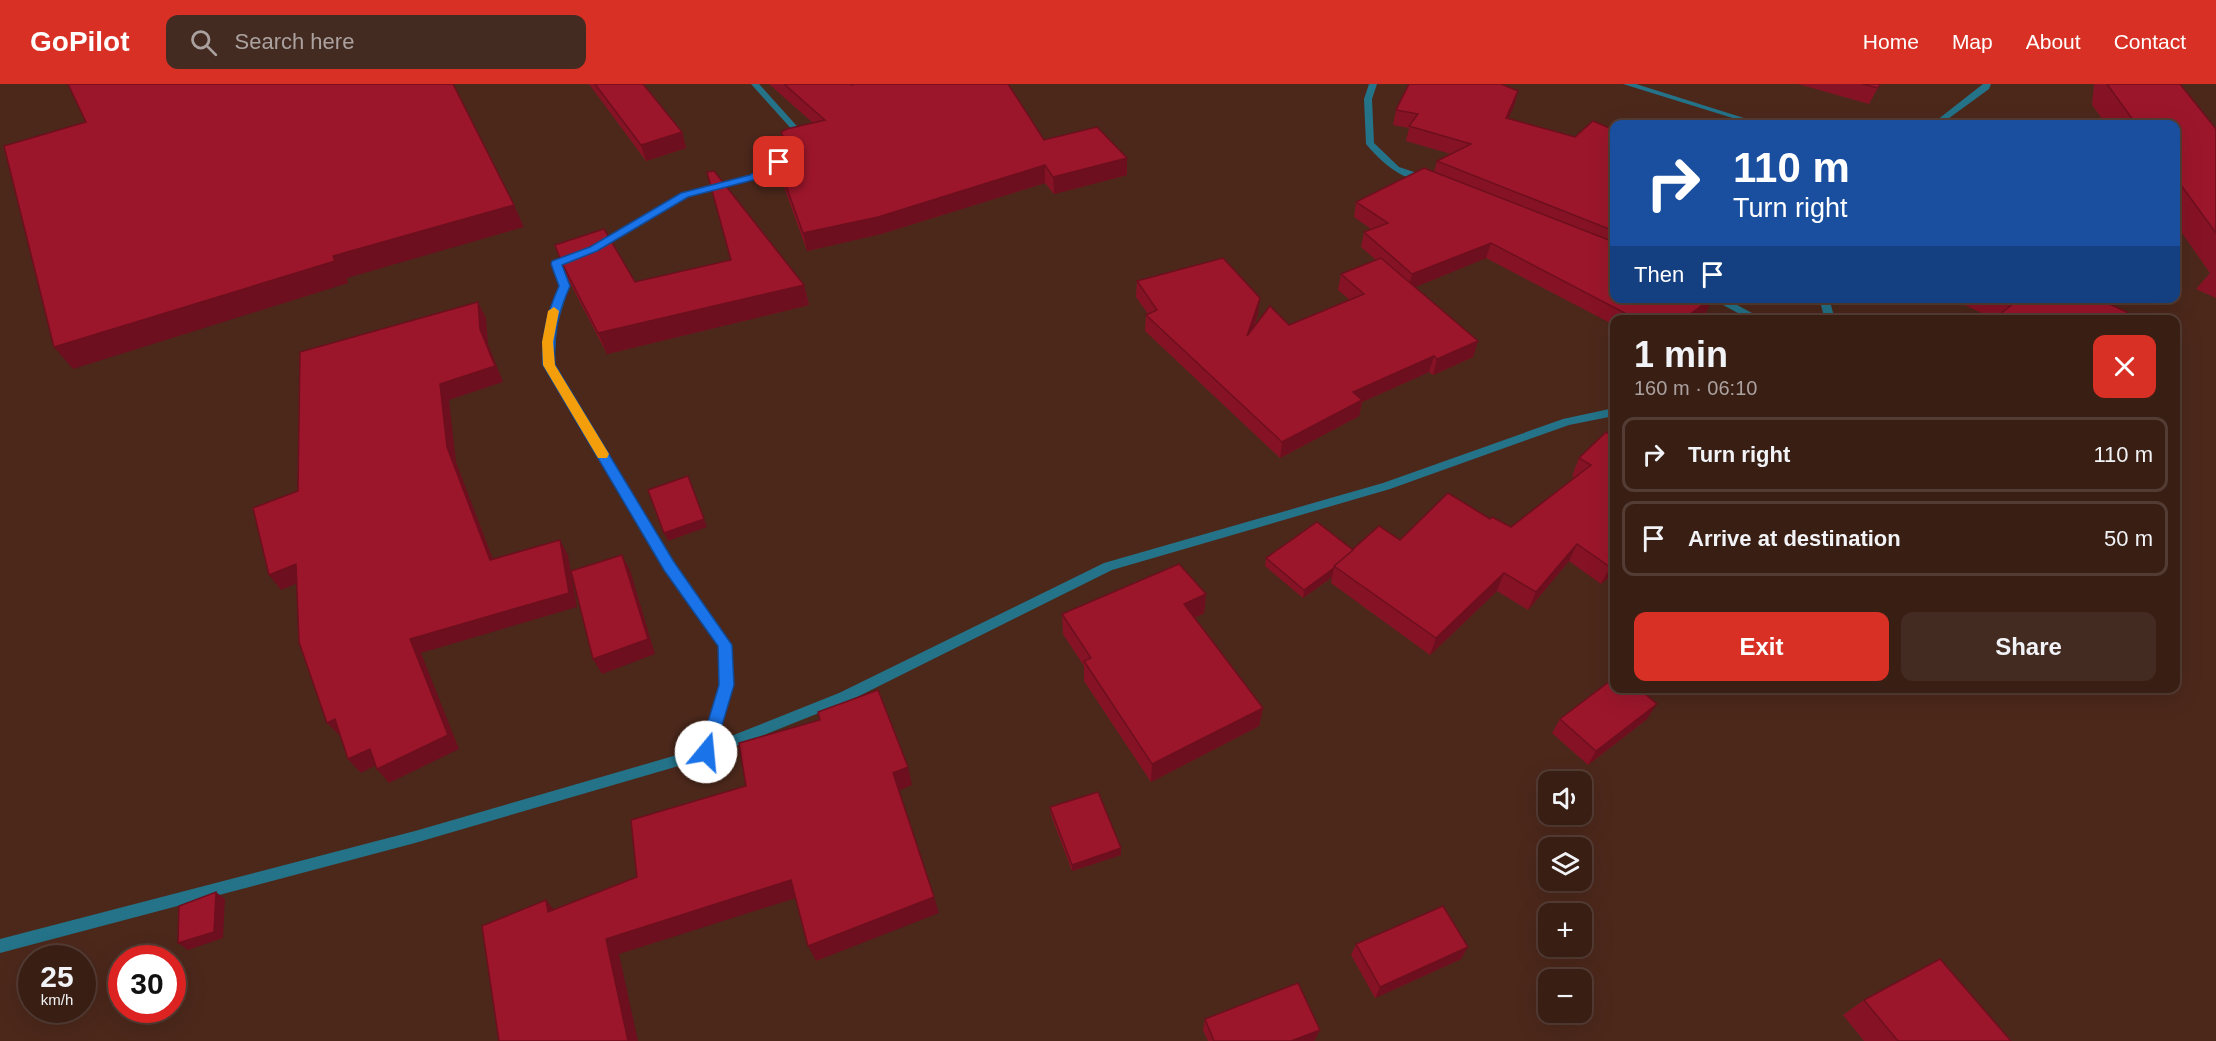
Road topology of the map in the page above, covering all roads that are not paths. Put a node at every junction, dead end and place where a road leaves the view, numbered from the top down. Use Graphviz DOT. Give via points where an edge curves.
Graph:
graph roads {
  1 [pos="755,84"];
  2 [pos="1373,84"];
  3 [pos="1626,84"];
  4 [pos="1987,84"];
  5 [pos="1746,120"];
  6 [pos="1941,120"];
  7 [pos="1437,183"];
  8 [pos="1725,303"];
  9 [pos="1750,315"];
  10 [pos="1610,413"];
  11 [pos="706,752"];
  12 [pos="0,946"];
  1 -- 11 [label="street" via="800,134 779,147 779,162 754,177 684,195 594,249 556,264 564,286 547,342 549,365 669,566 725,645 727,685"];
  2 -- 7 [label="street" via="1368,99 1370,144 1396,169"];
  3 -- 5 [label="street"];
  4 -- 6 [label="street"];
  8 -- 9 [label="street"];
  10 -- 11 [label="street" via="1567,422 1386,486 1108,566 844,697"];
  11 -- 12 [label="street" via="415,837"];
}
